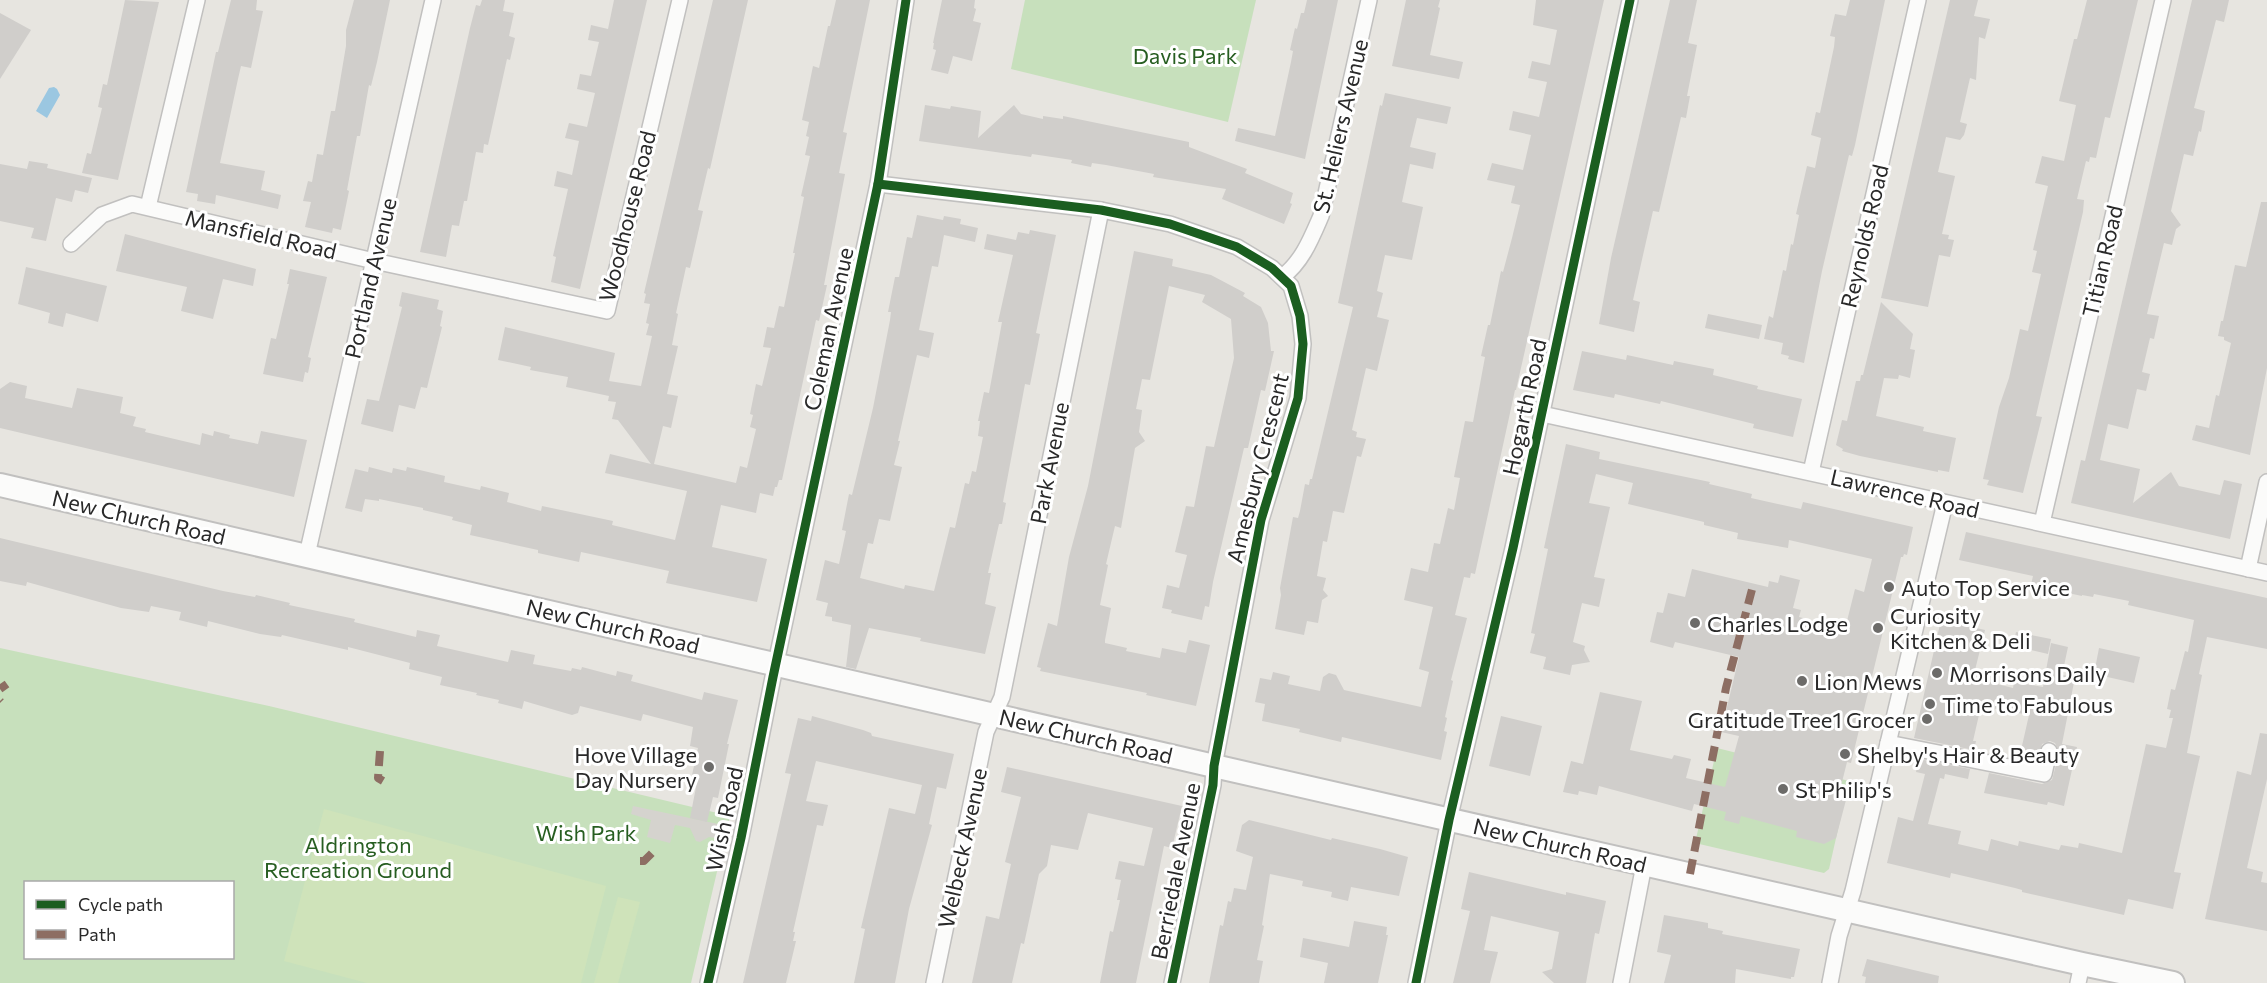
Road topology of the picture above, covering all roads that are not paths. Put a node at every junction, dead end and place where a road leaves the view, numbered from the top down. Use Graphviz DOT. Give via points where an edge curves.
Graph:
graph roads {
  1 [pos="197,0"];
  2 [pos="434,0"];
  3 [pos="680,0"];
  4 [pos="906,0"];
  5 [pos="1369,0"];
  6 [pos="1630,0"];
  7 [pos="1917,0"];
  8 [pos="2163,0"];
  9 [pos="878,184"];
  10 [pos="148,207"];
  11 [pos="1101,210"];
  12 [pos="71,244"];
  13 [pos="374,261"];
  14 [pos="1282,277"];
  15 [pos="1542,414"];
  16 [pos="1811,472"];
  17 [pos="2267,482"];
  18 [pos="0,485"];
  19 [pos="1945,503"];
  20 [pos="2042,523"];
  21 [pos="307,555"];
  22 [pos="2247,569"];
  23 [pos="2267,573"];
  24 [pos="777,664"];
  25 [pos="994,714"];
  26 [pos="1888,743"];
  27 [pos="2049,750"];
  28 [pos="1214,766"];
  29 [pos="1449,820"];
  30 [pos="1644,865"];
  31 [pos="1846,911"];
  32 [pos="2080,974"];
  33 [pos="708,983"];
  34 [pos="934,983"];
  35 [pos="1172,983"];
  36 [pos="1416,983"];
  37 [pos="1621,983"];
  38 [pos="1830,983"];
  39 [pos="2173,983"];
  1 -- 10 [label="street"];
  2 -- 13 [label="street, Portland Avenue"];
  3 -- 13 [label="street, Woodhouse Road" via="608,311"];
  4 -- 9 [label="street, Coleman Avenue"];
  5 -- 14 [label="street, St. Heliers Avenue" via="1321,216 1293,268"];
  6 -- 15 [label="street, Hogarth Road"];
  7 -- 16 [label="street, Reynolds Road"];
  8 -- 20 [label="street, Titian Road"];
  9 -- 11 [label="street, Amesbury Crescent"];
  9 -- 24 [label="street, Coleman Avenue"];
  10 -- 12 [label="street, Mansfield Road" via="132,204 102,215"];
  10 -- 13 [label="street, Mansfield Road"];
  11 -- 14 [label="street, Amesbury Crescent" via="1208,236 1244,252"];
  11 -- 25 [label="street, Park Avenue" via="1002,697"];
  13 -- 21 [label="street, Portland Avenue"];
  14 -- 28 [label="street, Amesbury Crescent" via="1291,286 1300,316 1301,379 1261,520"];
  15 -- 16 [label="street, Lawrence Road"];
  15 -- 29 [label="street, Hogarth Road"];
  16 -- 19 [label="street, Lawrence Road"];
  17 -- 22 [label="street"];
  18 -- 21 [label="main road, New Church Road"];
  19 -- 20 [label="street, Lawrence Road"];
  19 -- 26 [label="street"];
  20 -- 22 [label="street, Lawrence Road"];
  21 -- 24 [label="main road, New Church Road"];
  22 -- 23 [label="street, Lawrence Road"];
  24 -- 25 [label="main road, New Church Road"];
  24 -- 33 [label="street, Wish Road"];
  25 -- 28 [label="main road, New Church Road"];
  25 -- 34 [label="street, Welbeck Avenue" via="986,732"];
  26 -- 27 [label="street" via="2044,774"];
  26 -- 31 [label="street"];
  28 -- 29 [label="main road, New Church Road"];
  28 -- 35 [label="street, Berriedale Avenue"];
  29 -- 30 [label="main road, New Church Road"];
  29 -- 36 [label="street, Hogarth Road"];
  30 -- 31 [label="main road, New Church Road"];
  30 -- 37 [label="street"];
  31 -- 32 [label="main road, New Church Road"];
  31 -- 38 [label="street"];
  32 -- 39 [label="main road, New Church Road"];
}
